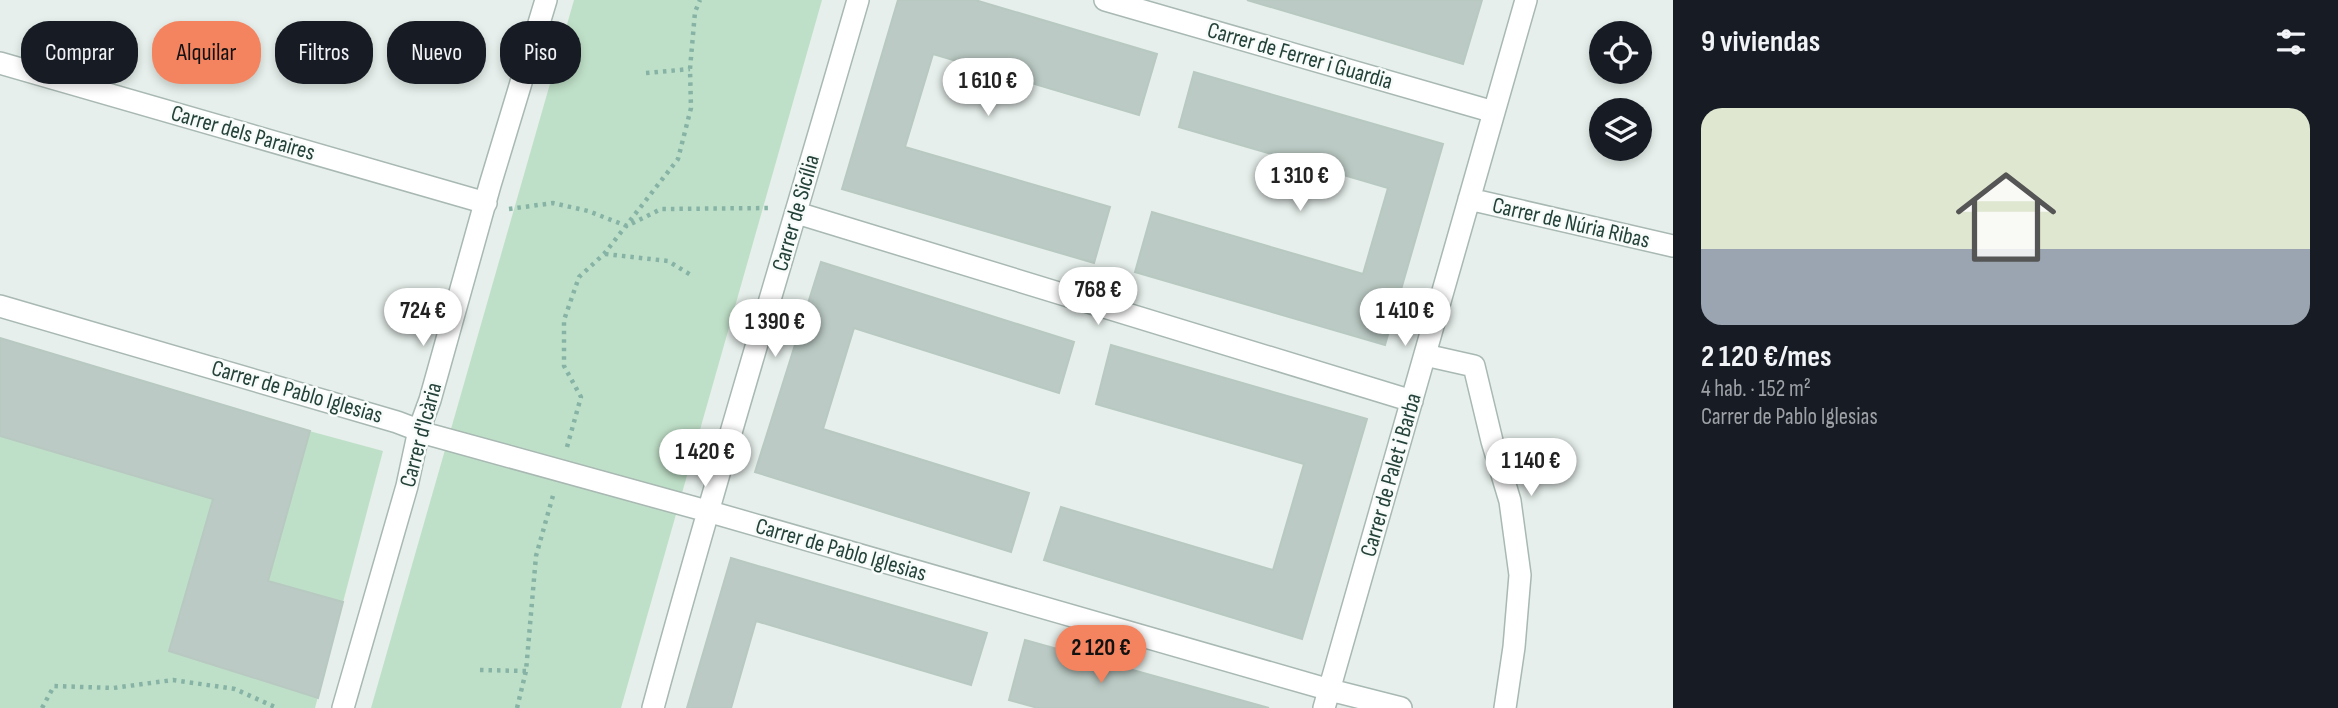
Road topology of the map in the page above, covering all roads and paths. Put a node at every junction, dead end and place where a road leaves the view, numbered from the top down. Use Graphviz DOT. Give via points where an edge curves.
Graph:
graph roads {
  1 [pos="546,0"];
  2 [pos="700,0"];
  3 [pos="858,0"];
  4 [pos="1105,0"];
  5 [pos="1526,0"];
  6 [pos="0,64"];
  7 [pos="690,69"];
  8 [pos="646,74"];
  9 [pos="1494,112"];
  10 [pos="1469,199"];
  11 [pos="486,203"];
  12 [pos="797,213"];
  13 [pos="626,226"];
  14 [pos="1673,246"];
  15 [pos="604,254"];
  16 [pos="691,275"];
  17 [pos="0,306"];
  18 [pos="1425,355"];
  19 [pos="1412,401"];
  20 [pos="419,429"];
  21 [pos="560,471"];
  22 [pos="707,511"];
  23 [pos="480,670"];
  24 [pos="526,671"];
  25 [pos="1327,699"];
  26 [pos="42,708"];
  27 [pos="277,708"];
  28 [pos="343,708"];
  29 [pos="517,708"];
  30 [pos="653,708"];
  31 [pos="1401,708"];
  32 [pos="1505,708"];
  1 -- 11 [label="street, Carrer d'Icària"];
  2 -- 7 [label="path"];
  3 -- 12 [label="street, Carrer de Sicília"];
  4 -- 9 [label="street, Carrer de Ferrer i Guardia"];
  5 -- 9 [label="street, Carrer de Palet i Barba"];
  6 -- 11 [label="street, Carrer dels Paraires"];
  7 -- 8 [label="path"];
  7 -- 13 [label="path" via="691,108 678,159"];
  9 -- 10 [label="street, Carrer de Palet i Barba"];
  10 -- 14 [label="street, Carrer de Núria Ribas"];
  10 -- 18 [label="street, Carrer de Palet i Barba"];
  11 -- 13 [label="path" via="514,210 553,204 589,211"];
  11 -- 20 [label="street, Carrer d'Icària"];
  12 -- 13 [label="path" via="763,207 661,209"];
  12 -- 19 [label="street"];
  12 -- 22 [label="street, Carrer de Sicília"];
  13 -- 15 [label="path"];
  15 -- 16 [label="path" via="668,261"];
  15 -- 21 [label="path" via="579,276 564,320 564,366 581,397"];
  17 -- 20 [label="street, Carrer de Pablo Iglesias"];
  18 -- 19 [label="street, Carrer de Palet i Barba"];
  18 -- 32 [label="street" via="1474,366 1510,501 1520,575"];
  19 -- 25 [label="street, Carrer de Palet i Barba"];
  20 -- 21 [label="street, Carrer de Pablo Iglesias"];
  20 -- 28 [label="street, Carrer d'Icària"];
  21 -- 22 [label="street, Carrer de Pablo Iglesias"];
  21 -- 24 [label="path" via="536,556"];
  22 -- 25 [label="street, Carrer de Pablo Iglesias"];
  22 -- 30 [label="street, Carrer de Sicília"];
  23 -- 24 [label="path"];
  24 -- 29 [label="path"];
  25 -- 31 [label="street, Carrer de Pablo Iglesias"];
  26 -- 27 [label="path" via="54,685 113,688 173,680 235,689"];
}
